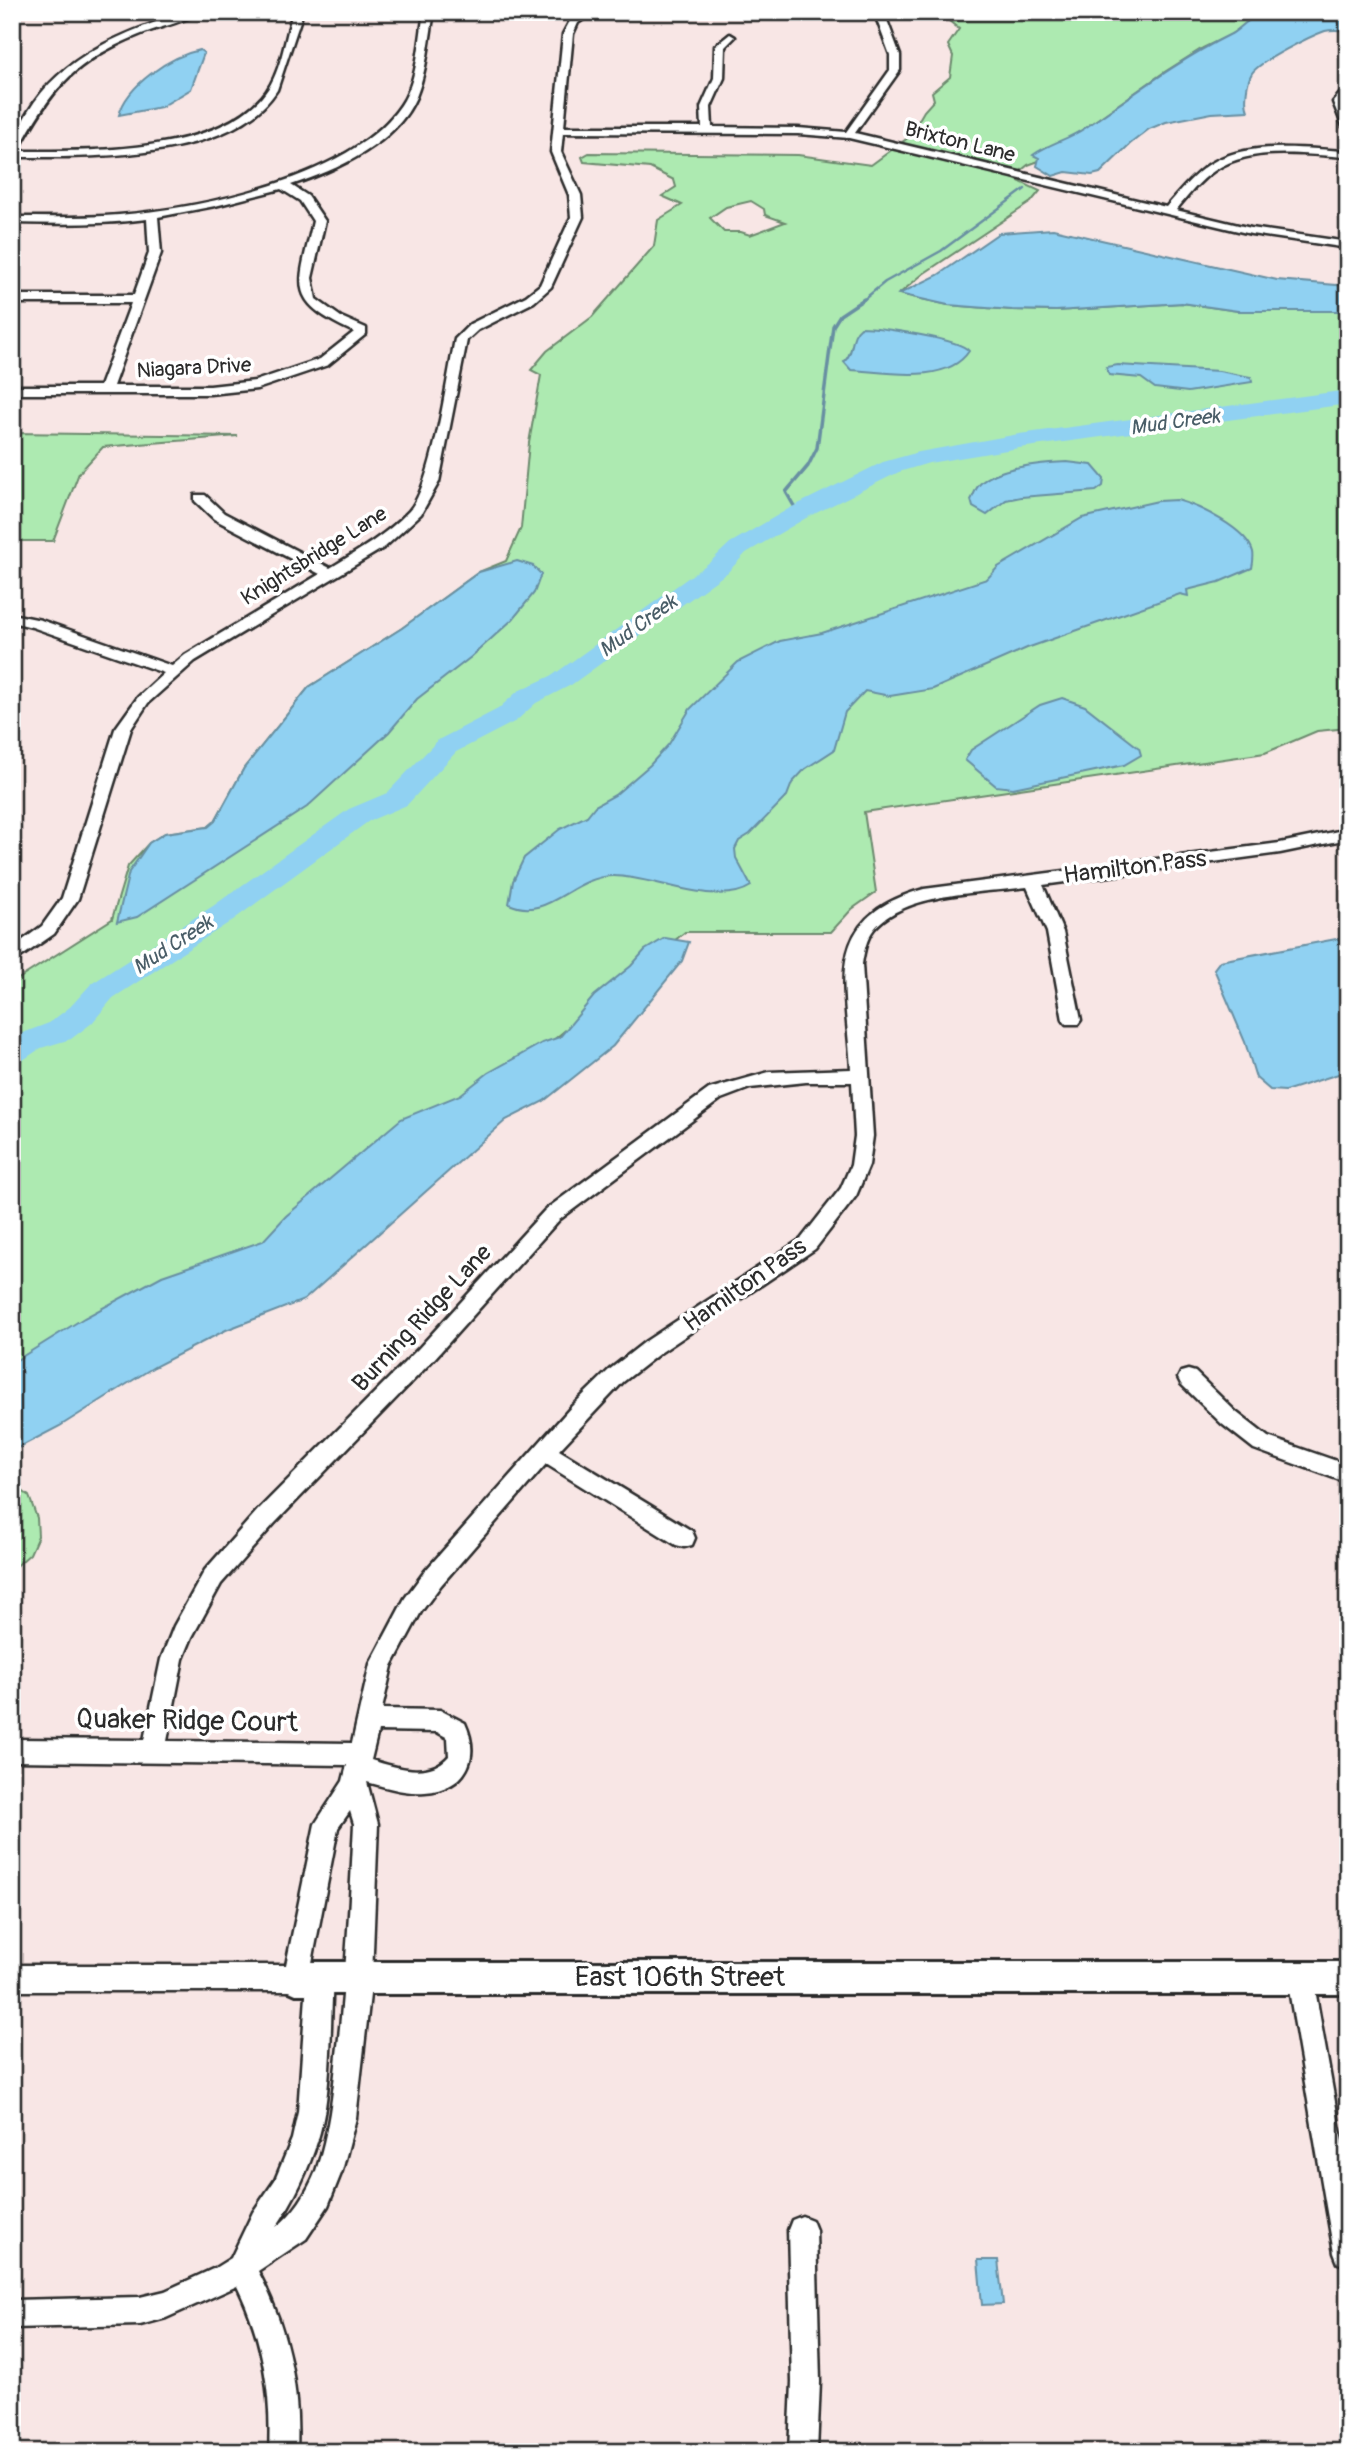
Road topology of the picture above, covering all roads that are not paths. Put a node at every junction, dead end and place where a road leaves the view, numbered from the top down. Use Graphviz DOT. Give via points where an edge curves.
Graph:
graph roads {
  1 [pos="195,12"];
  2 [pos="298,12"];
  3 [pos="429,12"];
  4 [pos="589,12"];
  5 [pos="879,12"];
  6 [pos="730,37"];
  7 [pos="1348,87"];
  8 [pos="1348,127"];
  9 [pos="558,130"];
  10 [pos="707,131"];
  11 [pos="849,135"];
  12 [pos="1348,153"];
  13 [pos="12,154"];
  14 [pos="281,185"];
  15 [pos="1168,212"];
  16 [pos="152,215"];
  17 [pos="12,220"];
  18 [pos="1348,245"];
  19 [pos="12,299"];
  20 [pos="139,299"];
  21 [pos="12,390"];
  22 [pos="105,390"];
  23 [pos="200,498"];
  24 [pos="328,573"];
  25 [pos="12,618"];
  26 [pos="173,671"];
  27 [pos="1348,834"];
  28 [pos="1033,881"];
  29 [pos="12,957"];
  30 [pos="1072,1020"];
  31 [pos="862,1076"];
  32 [pos="1188,1378"];
  33 [pos="545,1452"];
  34 [pos="1348,1474"];
  35 [pos="684,1538"];
  36 [pos="369,1720"];
  37 [pos="154,1749"];
  38 [pos="12,1750"];
  39 [pos="358,1769"];
  40 [pos="359,1977"];
  41 [pos="12,1978"];
  42 [pos="308,1978"];
  43 [pos="1300,1978"];
  44 [pos="1348,1978"];
  45 [pos="802,2230"];
  46 [pos="1348,2253"];
  47 [pos="241,2266"];
  48 [pos="12,2314"];
  49 [pos="283,2452"];
  50 [pos="803,2452"];
  1 -- 13 [label="street" via="117,41 71,70 45,95"];
  2 -- 13 [label="street" via="272,89 264,102 241,119 145,149"];
  3 -- 14 [label="street" via="413,91 396,120 363,148"];
  4 -- 9 [label="street, Knightsbridge Lane" via="574,22 568,34"];
  5 -- 11 [label="street" via="882,29 897,57 895,70"];
  6 -- 10 [label="street" via="720,46 719,78 706,107"];
  7 -- 8 [label="street" via="1338,102"];
  9 -- 10 [label="street, Brixton Lane"];
  9 -- 24 [label="street, Knightsbridge Lane" via="556,155 575,195 577,217 545,288 474,327 461,339 436,469 425,496 380,544"];
  10 -- 11 [label="street, Brixton Lane"];
  11 -- 15 [label="street, Brixton Lane"];
  12 -- 15 [label="street" via="1262,153 1222,162 1209,169"];
  14 -- 16 [label="street"];
  14 -- 22 [label="street, Niagara Drive" via="307,199 319,221 303,281 305,294 313,305 362,331 324,362 257,385"];
  15 -- 18 [label="street, Brixton Lane" via="1283,237"];
  16 -- 17 [label="street"];
  16 -- 20 [label="street" via="155,253"];
  19 -- 20 [label="street"];
  20 -- 22 [label="street"];
  21 -- 22 [label="street, Niagara Drive"];
  23 -- 24 [label="street" via="219,516"];
  24 -- 26 [label="street, Knightsbridge Lane"];
  25 -- 26 [label="street"];
  26 -- 29 [label="street, Knightsbridge Lane" via="143,700 123,729 65,909 48,930"];
  27 -- 28 [label="street, Hamilton Pass" via="1280,848"];
  28 -- 30 [label="street" via="1055,932"];
  28 -- 31 [label="street, Hamilton Pass" via="924,895 898,903 863,929 853,964"];
  31 -- 33 [label="street, Hamilton Pass" via="860,1165 849,1191 808,1244 616,1376"];
  31 -- 37 [label="street, Burning Ridge Lane" via="784,1077 736,1084 685,1115 552,1215 213,1577 172,1659"];
  32 -- 34 [label="street" via="1261,1443"];
  33 -- 35 [label="street"];
  33 -- 36 [label="street, Hamilton Pass" via="413,1605 382,1664"];
  36 -- 39 [label="street, Hamilton Pass"];
  36 -- 39 [label="street, Quaker Ridge Court" via="440,1721 457,1731 461,1753 452,1771 429,1781"];
  37 -- 38 [label="street, Quaker Ridge Court"];
  37 -- 39 [label="street, Quaker Ridge Court"];
  39 -- 40 [label="street" via="366,1824"];
  39 -- 42 [label="street, Hamilton Pass" via="327,1824"];
  40 -- 42 [label="street, East 106th Street"];
  40 -- 43 [label="street, East 106th Street"];
  40 -- 47 [label="street" via="343,2118 329,2171 296,2229"];
  41 -- 42 [label="street, East 106th Street"];
  42 -- 47 [label="street, Hamilton Pass" via="311,2112 305,2139 285,2189"];
  43 -- 44 [label="street, East 106th Street"];
  43 -- 46 [label="street"];
  45 -- 50 [label="street"];
  47 -- 48 [label="street" via="225,2278 140,2311"];
  47 -- 49 [label="street" via="263,2308 276,2350 285,2390"];
}
